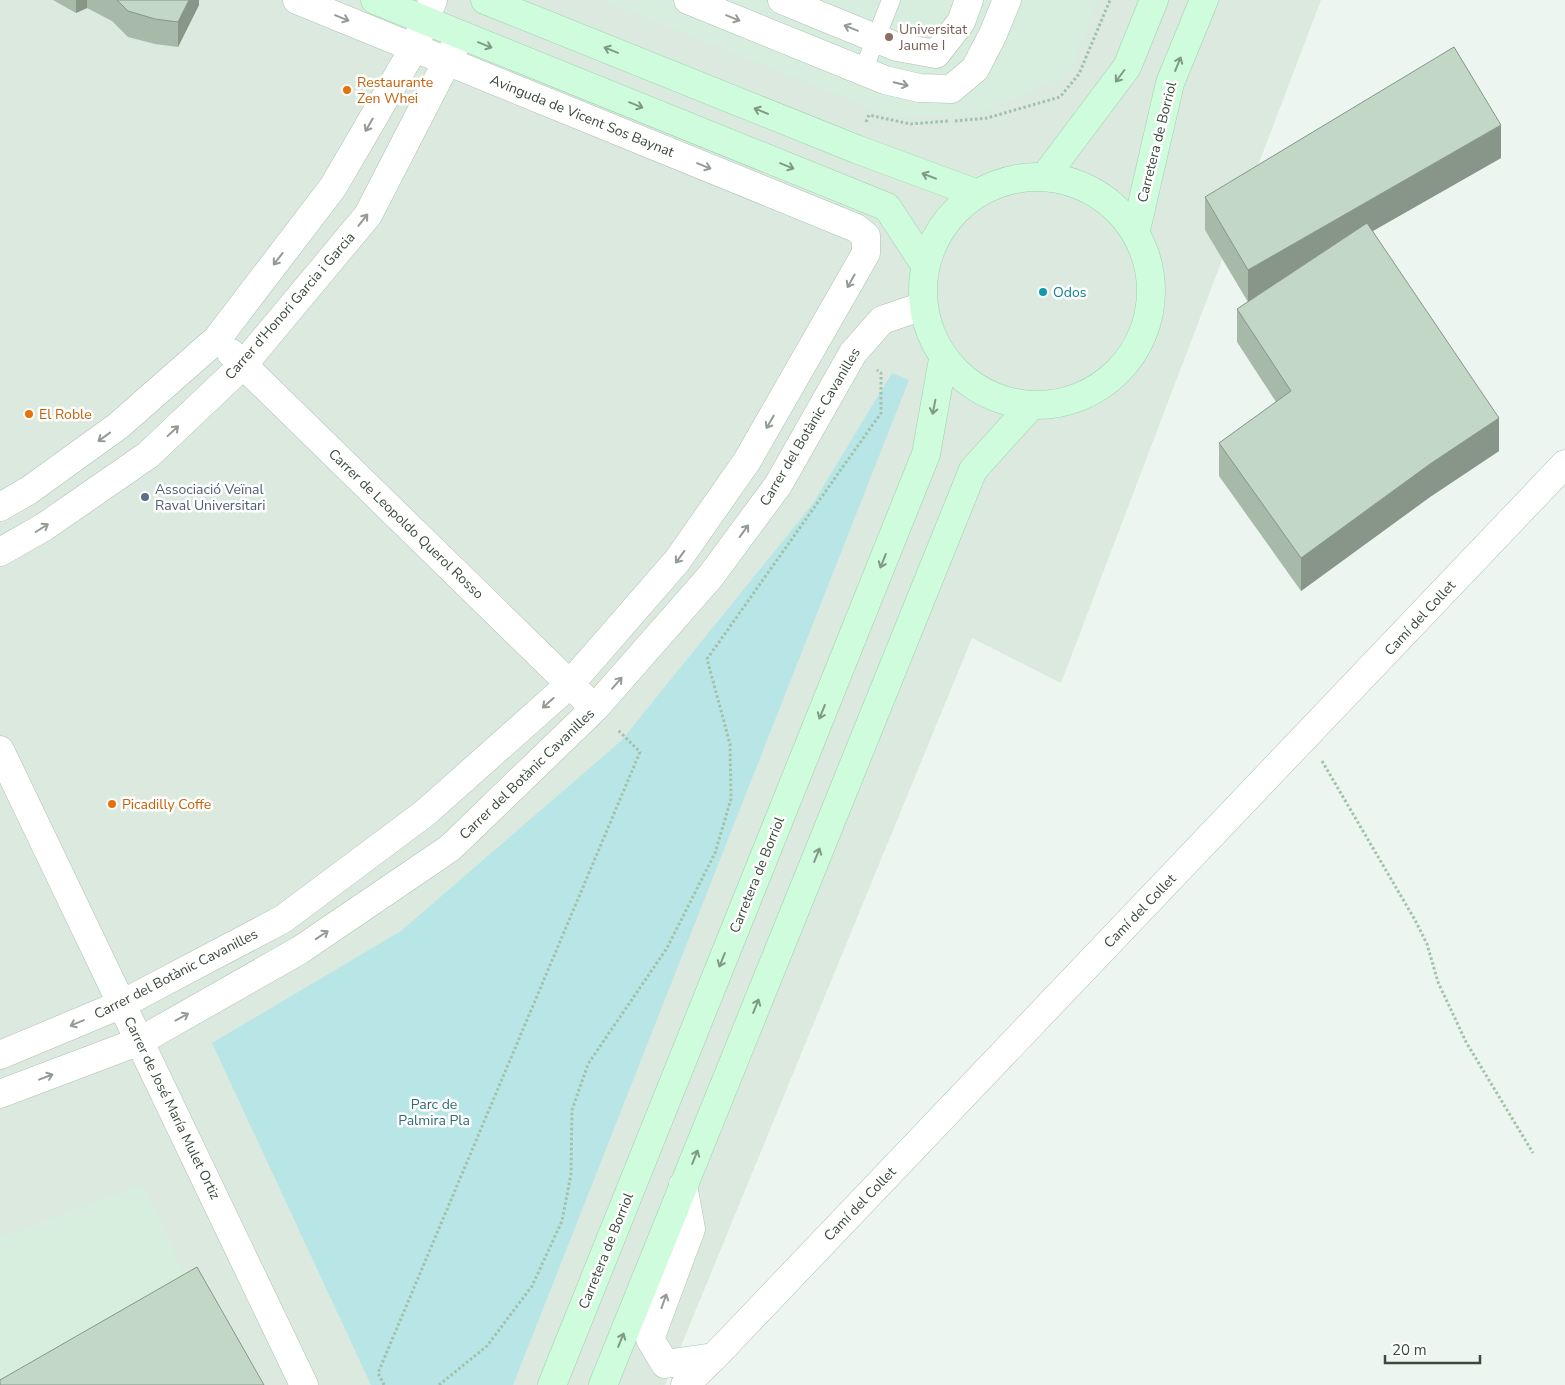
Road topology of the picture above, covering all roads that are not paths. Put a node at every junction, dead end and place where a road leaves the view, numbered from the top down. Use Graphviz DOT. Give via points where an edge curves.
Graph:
graph roads {
  1 [pos="297,0"];
  2 [pos="375,0"];
  3 [pos="486,0"];
  4 [pos="688,0"];
  5 [pos="782,0"];
  6 [pos="891,0"];
  7 [pos="969,0"];
  8 [pos="1007,0"];
  9 [pos="1154,0"];
  10 [pos="1204,0"];
  11 [pos="429,10"];
  12 [pos="461,35"];
  13 [pos="876,38"];
  14 [pos="414,48"];
  15 [pos="448,62"];
  16 [pos="863,71"];
  17 [pos="1046,175"];
  18 [pos="975,194"];
  19 [pos="1136,230"];
  20 [pos="866,236"];
  21 [pos="925,265"];
  22 [pos="923,306"];
  23 [pos="217,339"];
  24 [pos="944,360"];
  25 [pos="244,365"];
  26 [pos="1029,408"];
  27 [pos="1565,464"];
  28 [pos="0,507"];
  29 [pos="0,552"];
  30 [pos="570,684"];
  31 [pos="595,708"];
  32 [pos="0,750"];
  33 [pos="122,1004"];
  34 [pos="140,1041"];
  35 [pos="0,1055"];
  36 [pos="0,1094"];
  37 [pos="683,1185"];
  38 [pos="714,1357"];
  39 [pos="304,1385"];
  40 [pos="552,1385"];
  41 [pos="603,1385"];
  42 [pos="684,1385"];
  1 -- 14 [label="street, Avinguda de Vicent Sos Baynat, one-way"];
  2 -- 11 [label="main road"];
  18 -- 3 [label="main road, one-way"];
  4 -- 16 [label="street, one-way"];
  13 -- 5 [label="street, one-way"];
  6 -- 13 [label="lane"];
  7 -- 13 [label="street" via="960,22 936,54 897,47"];
  16 -- 8 [label="street, one-way" via="919,88 951,89 975,69"];
  9 -- 17 [label="main road, one-way" via="1127,67"];
  19 -- 10 [label="main road, Carretera de Borriol, one-way" via="1170,83"];
  11 -- 12 [label="main road"];
  11 -- 14 [label="street"];
  12 -- 15 [label="street, Carrer d'Honori Garcia i Garcia"];
  12 -- 21 [label="main road, one-way" via="887,207"];
  13 -- 16 [label="lane"];
  14 -- 15 [label="street, Avinguda de Vicent Sos Baynat"];
  14 -- 23 [label="street, one-way" via="334,187"];
  15 -- 20 [label="street, Avinguda de Vicent Sos Baynat, one-way" via="856,228"];
  25 -- 15 [label="street, Carrer d'Honori Garcia i Garcia, one-way" via="368,215"];
  17 -- 18 [label="main road" via="1009,179"];
  17 -- 19 [label="main road" via="1098,192"];
  18 -- 21 [label="main road" via="943,224"];
  19 -- 26 [label="main road" via="1154,291 1137,352 1091,395"];
  20 -- 30 [label="street, Carrer del Botànic Cavanilles, one-way" via="866,253 747,461 677,561"];
  21 -- 22 [label="main road"];
  22 -- 24 [label="main road"];
  31 -- 22 [label="street, Carrer del Botànic Cavanilles, one-way" via="710,577 778,486 853,353 882,320"];
  23 -- 25 [label="street, Carrer de Leopoldo Querol Rosso"];
  23 -- 28 [label="street, one-way" via="118,426 28,491"];
  24 -- 26 [label="main road" via="981,393"];
  24 -- 40 [label="main road, Carretera de Borriol, one-way" via="926,454"];
  29 -- 25 [label="street, Carrer d'Honori Garcia i Garcia, one-way" via="44,527 148,455"];
  25 -- 30 [label="street, Carrer de Leopoldo Querol Rosso"];
  37 -- 26 [label="main road, one-way" via="972,470"];
  27 -- 38 [label="street, Camí del Collet"];
  30 -- 31 [label="street, Carrer de Leopoldo Querol Rosso"];
  30 -- 33 [label="street, Carrer del Botànic Cavanilles, one-way" via="425,813 283,919"];
  34 -- 31 [label="street, Carrer del Botànic Cavanilles, one-way" via="300,950 450,848"];
  32 -- 33 [label="street, Carrer de José María Mulet Ortiz"];
  33 -- 34 [label="street, Carrer de José María Mulet Ortiz"];
  33 -- 35 [label="street, Carrer del Botànic Cavanilles, one-way"];
  36 -- 34 [label="street, Carrer del Botànic Cavanilles, one-way"];
  34 -- 39 [label="street, Carrer de José María Mulet Ortiz"];
  38 -- 37 [label="street, one-way" via="665,1364 650,1339 691,1229"];
  41 -- 37 [label="main road, one-way"];
  38 -- 42 [label="street, Camí del Collet"];
}
